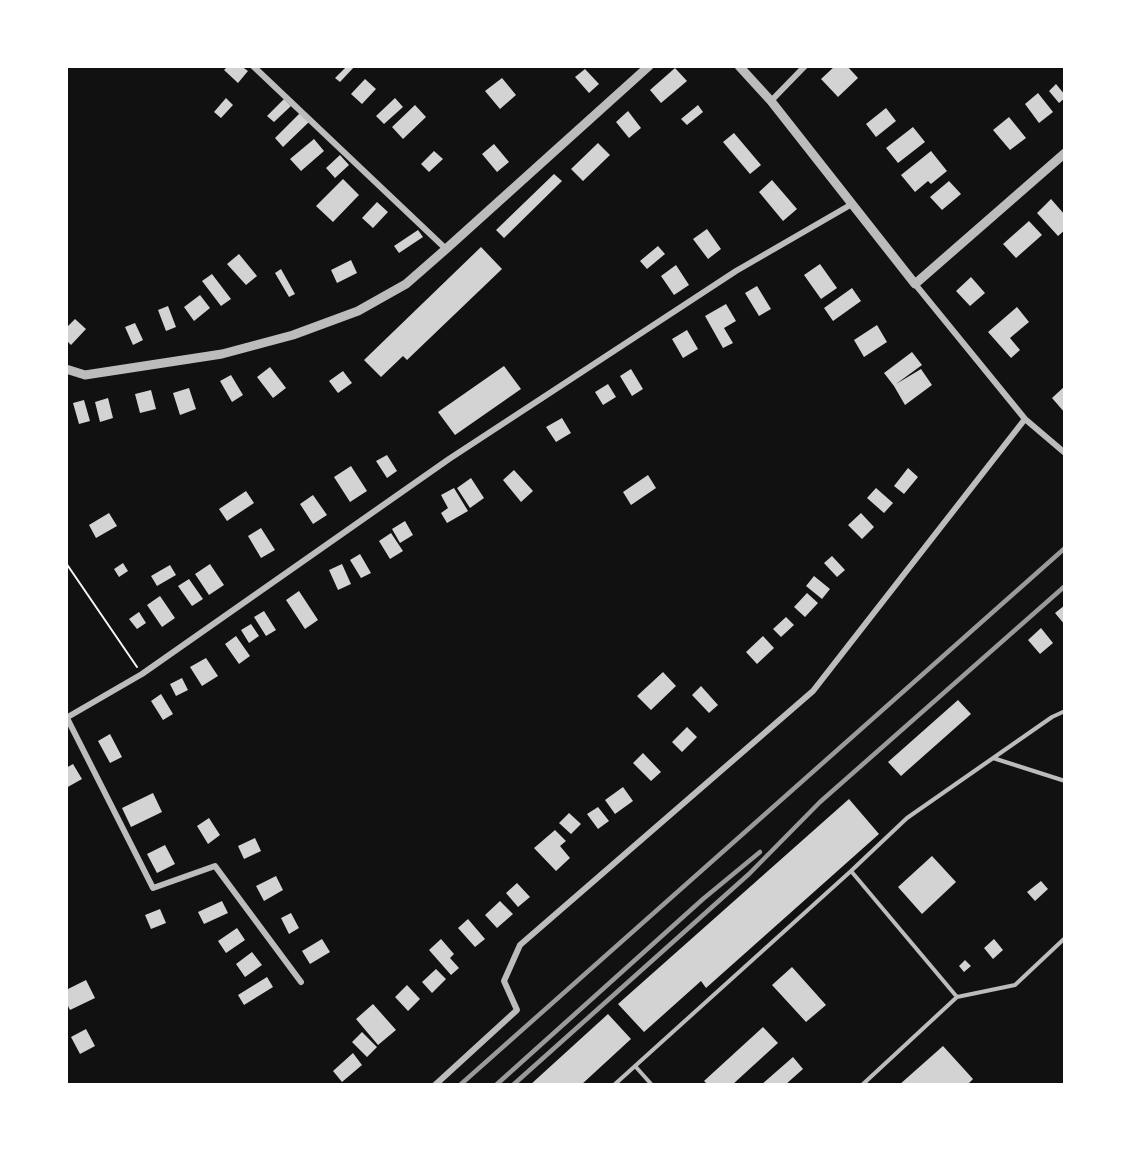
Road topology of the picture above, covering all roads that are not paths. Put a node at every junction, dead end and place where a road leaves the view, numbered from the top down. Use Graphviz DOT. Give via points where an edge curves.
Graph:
graph roads {
  1 [pos="253,66"];
  2 [pos="649,66"];
  3 [pos="739,66"];
  4 [pos="806,66"];
  5 [pos="771,101"];
  6 [pos="1065,153"];
  7 [pos="852,204"];
  8 [pos="446,249"];
  9 [pos="915,284"];
  10 [pos="66,369"];
  11 [pos="1025,419"];
  12 [pos="1065,453"];
  13 [pos="1065,711"];
  14 [pos="66,718"];
  15 [pos="993,758"];
  16 [pos="1065,781"];
  17 [pos="851,871"];
  18 [pos="1065,938"];
  19 [pos="301,982"];
  20 [pos="957,997"];
  21 [pos="635,1066"];
  22 [pos="435,1085"];
  23 [pos="614,1085"];
  24 [pos="652,1085"];
  25 [pos="862,1085"];
  1 -- 8 [label="street"];
  2 -- 8 [label="street"];
  3 -- 5 [label="street"];
  4 -- 5 [label="street"];
  5 -- 7 [label="street"];
  6 -- 9 [label="street"];
  7 -- 9 [label="street"];
  7 -- 14 [label="street" via="736,271 449,459 142,674"];
  8 -- 10 [label="street" via="405,284 358,311 293,335 222,354 85,375"];
  9 -- 11 [label="street"];
  11 -- 12 [label="street"];
  11 -- 22 [label="street" via="813,691 520,945 504,981 517,1010"];
  13 -- 15 [label="lane"];
  14 -- 19 [label="street" via="153,888 215,866"];
  15 -- 16 [label="lane"];
  15 -- 17 [label="lane" via="907,818"];
  17 -- 20 [label="lane"];
  17 -- 21 [label="lane"];
  18 -- 20 [label="lane" via="1015,985"];
  20 -- 25 [label="lane"];
  21 -- 23 [label="lane"];
  21 -- 24 [label="lane"];
}
